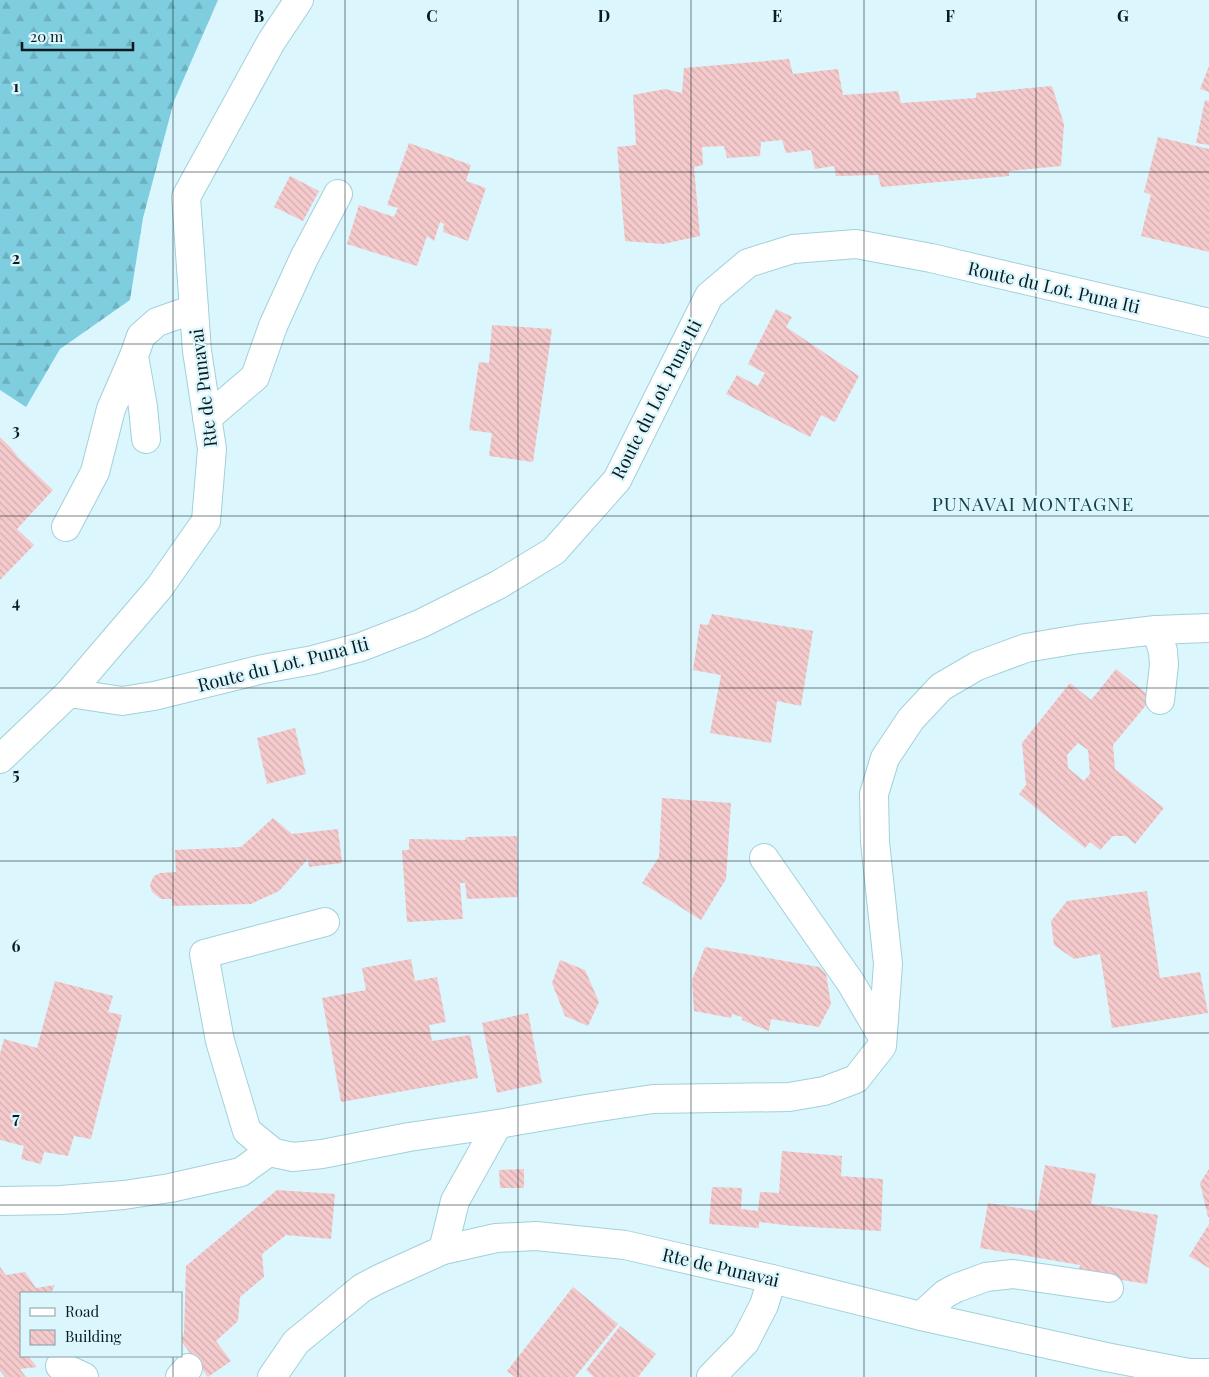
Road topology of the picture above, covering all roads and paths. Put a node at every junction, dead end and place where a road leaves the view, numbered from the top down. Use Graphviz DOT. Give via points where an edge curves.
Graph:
graph roads {
  1 [pos="299,0"];
  2 [pos="338,194"];
  3 [pos="194,309"];
  4 [pos="1209,323"];
  5 [pos="134,356"];
  6 [pos="207,418"];
  7 [pos="146,439"];
  8 [pos="66,527"];
  9 [pos="1209,628"];
  10 [pos="1156,630"];
  11 [pos="69,693"];
  12 [pos="1160,700"];
  13 [pos="0,759"];
  14 [pos="764,858"];
  15 [pos="325,922"];
  16 [pos="882,1036"];
  17 [pos="498,1124"];
  18 [pos="270,1151"];
  19 [pos="0,1201"];
  20 [pos="443,1250"];
  21 [pos="772,1279"];
  22 [pos="1109,1288"];
  23 [pos="921,1316"];
  24 [pos="1209,1373"];
  25 [pos="272,1377"];
  26 [pos="711,1377"];
  1 -- 3 [label="street, Rte de Punavai" via="271,42 186,197"];
  2 -- 6 [label="street" via="273,326 255,377"];
  3 -- 5 [label="street" via="157,322 141,336"];
  3 -- 6 [label="street, Rte de Punavai"];
  4 -- 11 [label="street, Route du Lot. Puna Iti" via="932,258 856,244 793,248 748,263 709,296 617,480 554,551 538,561 420,624 362,647 154,696 122,701"];
  5 -- 7 [label="street"];
  5 -- 8 [label="street" via="111,409 96,472"];
  6 -- 11 [label="street, Rte de Punavai" via="212,449 206,521 159,588"];
  9 -- 10 [label="street"];
  10 -- 12 [label="street" via="1164,658"];
  10 -- 16 [label="street" via="1026,648 977,666 941,687 911,719 885,758 874,794 875,842 888,964"];
  11 -- 13 [label="street, Rte de Punavai"];
  14 -- 16 [label="street" via="852,983"];
  15 -- 18 [label="street" via="204,954 220,1041 246,1131"];
  16 -- 17 [label="street" via="882,1046 856,1079 824,1091 789,1097 653,1099"];
  17 -- 18 [label="street" via="322,1154 293,1157"];
  17 -- 20 [label="street" via="455,1201"];
  18 -- 19 [label="street" via="241,1172 170,1188 61,1200"];
  20 -- 21 [label="street, Rte de Punavai" via="496,1238 542,1236 625,1245"];
  20 -- 25 [label="street, Rte de Punavai" via="362,1288 296,1342"];
  21 -- 23 [label="street, Rte de Punavai"];
  21 -- 26 [label="street" via="764,1305 745,1342"];
  22 -- 23 [label="street" via="1013,1274 986,1277 945,1294"];
  23 -- 24 [label="street, Rte de Punavai" via="1106,1357"];
}
